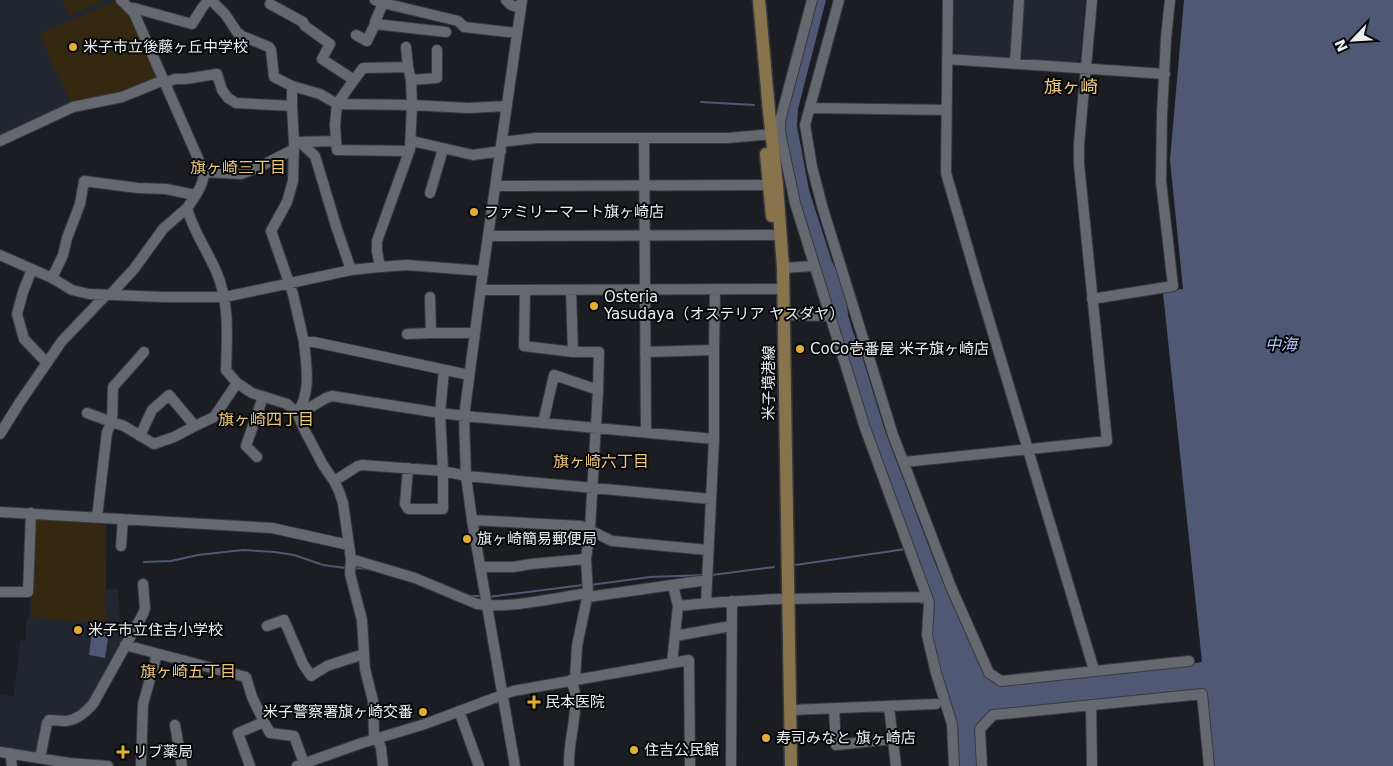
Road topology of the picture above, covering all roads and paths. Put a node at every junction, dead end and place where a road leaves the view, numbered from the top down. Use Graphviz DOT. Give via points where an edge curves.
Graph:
graph roads {
  1 [pos="121,0"];
  2 [pos="210,0"];
  3 [pos="506,0"];
  4 [pos="752,0"];
  5 [pos="759,0"];
  6 [pos="812,0"];
  7 [pos="839,0"];
  8 [pos="948,0"];
  9 [pos="1019,0"];
  10 [pos="1092,0"];
  11 [pos="1170,0"];
  12 [pos="269,1"];
  13 [pos="379,2"];
  14 [pos="521,4"];
  15 [pos="131,9"];
  16 [pos="376,24"];
  17 [pos="446,32"];
  18 [pos="517,33"];
  19 [pos="356,36"];
  20 [pos="406,47"];
  21 [pos="437,50"];
  22 [pos="947,59"];
  23 [pos="1016,63"];
  24 [pos="408,67"];
  25 [pos="1085,68"];
  26 [pos="1164,74"];
  27 [pos="354,80"];
  28 [pos="411,80"];
  29 [pos="164,81"];
  30 [pos="292,86"];
  31 [pos="338,104"];
  32 [pos="412,105"];
  33 [pos="292,106"];
  34 [pos="507,106"];
  35 [pos="811,108"];
  36 [pos="946,110"];
  37 [pos="769,135"];
  38 [pos="644,138"];
  39 [pos="336,140"];
  40 [pos="0,141"];
  41 [pos="296,144"];
  42 [pos="410,146"];
  43 [pos="501,147"];
  44 [pos="444,149"];
  45 [pos="204,172"];
  46 [pos="768,185"];
  47 [pos="496,186"];
  48 [pos="644,186"];
  49 [pos="430,193"];
  50 [pos="195,196"];
  51 [pos="187,208"];
  52 [pos="774,235"];
  53 [pos="488,236"];
  54 [pos="644,236"];
  55 [pos="0,255"];
  56 [pos="814,266"];
  57 [pos="380,267"];
  58 [pos="783,268"];
  59 [pos="32,269"];
  60 [pos="351,270"];
  61 [pos="483,271"];
  62 [pos="52,278"];
  63 [pos="290,283"];
  64 [pos="715,289"];
  65 [pos="780,289"];
  66 [pos="481,290"];
  67 [pos="525,290"];
  68 [pos="571,290"];
  69 [pos="645,290"];
  70 [pos="108,295"];
  71 [pos="225,296"];
  72 [pos="430,297"];
  73 [pos="1092,299"];
  74 [pos="785,315"];
  75 [pos="830,316"];
  76 [pos="431,333"];
  77 [pos="475,333"];
  78 [pos="406,334"];
  79 [pos="304,342"];
  80 [pos="714,350"];
  81 [pos="144,352"];
  82 [pos="573,352"];
  83 [pos="645,352"];
  84 [pos="47,362"];
  85 [pos="444,370"];
  86 [pos="469,375"];
  87 [pos="237,382"];
  88 [pos="598,390"];
  89 [pos="263,398"];
  90 [pos="297,412"];
  91 [pos="87,413"];
  92 [pos="440,413"];
  93 [pos="464,416"];
  94 [pos="112,422"];
  95 [pos="543,422"];
  96 [pos="194,426"];
  97 [pos="595,428"];
  98 [pos="646,432"];
  99 [pos="0,434"];
  100 [pos="140,436"];
  101 [pos="714,438"];
  102 [pos="1028,450"];
  103 [pos="257,457"];
  104 [pos="904,462"];
  105 [pos="408,468"];
  106 [pos="443,471"];
  107 [pos="466,476"];
  108 [pos="334,481"];
  109 [pos="592,487"];
  110 [pos="711,499"];
  111 [pos="0,512"];
  112 [pos="32,514"];
  113 [pos="97,517"];
  114 [pos="123,519"];
  115 [pos="472,520"];
  116 [pos="590,529"];
  117 [pos="349,545"];
  118 [pos="122,546"];
  119 [pos="708,550"];
  120 [pos="351,558"];
  121 [pos="586,559"];
  122 [pos="480,567"];
  123 [pos="707,580"];
  124 [pos="143,584"];
  125 [pos="674,585"];
  126 [pos="0,592"];
  127 [pos="588,595"];
  128 [pos="927,597"];
  129 [pos="785,598"];
  130 [pos="732,601"];
  131 [pos="706,603"];
  132 [pos="486,606"];
  133 [pos="678,606"];
  134 [pos="268,626"];
  135 [pos="731,626"];
  136 [pos="675,636"];
  137 [pos="125,645"];
  138 [pos="157,654"];
  139 [pos="364,654"];
  140 [pos="1189,661"];
  141 [pos="672,663"];
  142 [pos="1094,670"];
  143 [pos="573,680"];
  144 [pos="502,695"];
  145 [pos="936,704"];
  146 [pos="1091,706"];
  147 [pos="889,707"];
  148 [pos="834,709"];
  149 [pos="790,710"];
  150 [pos="459,711"];
  151 [pos="264,722"];
  152 [pos="175,724"];
  153 [pos="378,739"];
  154 [pos="893,739"];
  155 [pos="5,753"];
  156 [pos="40,758"];
  157 [pos="70,764"];
  158 [pos="302,765"];
  159 [pos="12,766"];
  160 [pos="108,766"];
  161 [pos="141,766"];
  162 [pos="182,766"];
  163 [pos="250,766"];
  164 [pos="383,766"];
  165 [pos="479,766"];
  166 [pos="516,766"];
  167 [pos="569,766"];
  168 [pos="690,766"];
  169 [pos="731,766"];
  170 [pos="784,766"];
  171 [pos="791,766"];
  172 [pos="896,766"];
  173 [pos="954,766"];
  174 [pos="982,766"];
  175 [pos="1092,766"];
  176 [pos="1209,766"];
  1 -- 15 [label="street"];
  2 -- 15 [label="street" via="192,24"];
  2 -- 30 [label="street" via="237,32 271,50 274,77"];
  3 -- 14 [label="street" via="511,5"];
  4 -- 37 [label="main road, 米子境港線"];
  5 -- 37 [label="main road, 米子境港線"];
  6 -- 56 [label="street" via="779,126 791,186"];
  7 -- 35 [label="street"];
  8 -- 22 [label="street"];
  9 -- 23 [label="street"];
  10 -- 25 [label="street"];
  11 -- 26 [label="street"];
  12 -- 27 [label="street" via="330,44 322,59"];
  13 -- 16 [label="street"];
  13 -- 18 [label="street" via="458,20 464,27"];
  14 -- 18 [label="street"];
  15 -- 29 [label="street"];
  16 -- 17 [label="street"];
  16 -- 19 [label="street" via="367,41"];
  18 -- 34 [label="street"];
  20 -- 24 [label="street"];
  21 -- 28 [label="street" via="437,78"];
  22 -- 23 [label="street"];
  22 -- 36 [label="street"];
  23 -- 25 [label="street"];
  24 -- 27 [label="street" via="363,68"];
  24 -- 28 [label="street"];
  25 -- 26 [label="street"];
  25 -- 73 [label="street" via="1079,164"];
  26 -- 73 [label="street" via="1161,181 1173,286"];
  27 -- 31 [label="street"];
  28 -- 32 [label="street"];
  29 -- 33 [label="street" via="217,74 222,90 236,103"];
  29 -- 40 [label="street" via="122,97 73,107"];
  29 -- 45 [label="street"];
  30 -- 31 [label="street" via="320,94"];
  30 -- 33 [label="street"];
  31 -- 32 [label="street"];
  31 -- 39 [label="street"];
  32 -- 34 [label="street"];
  32 -- 42 [label="street"];
  33 -- 41 [label="street"];
  34 -- 43 [label="street"];
  35 -- 36 [label="street"];
  35 -- 104 [label="street" via="806,125 812,168"];
  36 -- 102 [label="street" via="946,173"];
  37 -- 38 [label="street"];
  37 -- 46 [label="main road, 米子境港線"];
  37 -- 58 [label="main road, 米子境港線" via="778,185"];
  38 -- 43 [label="street" via="536,138"];
  38 -- 48 [label="street"];
  39 -- 41 [label="street"];
  39 -- 42 [label="street" via="337,150"];
  41 -- 45 [label="street" via="261,166 241,174"];
  41 -- 60 [label="street" via="315,156"];
  41 -- 63 [label="street" via="293,181 287,202 271,231"];
  42 -- 44 [label="street"];
  42 -- 57 [label="street" via="377,241"];
  43 -- 44 [label="street" via="473,155"];
  43 -- 47 [label="street"];
  44 -- 49 [label="street"];
  45 -- 50 [label="street"];
  46 -- 48 [label="street"];
  46 -- 52 [label="main road, 米子境港線"];
  47 -- 48 [label="street"];
  47 -- 53 [label="street"];
  48 -- 54 [label="street"];
  50 -- 51 [label="street"];
  50 -- 62 [label="street" via="166,189 84,181 80,204"];
  51 -- 70 [label="street" via="163,229 134,269"];
  51 -- 71 [label="street"];
  52 -- 54 [label="street"];
  52 -- 65 [label="main road, 米子境港線" via="776,276"];
  53 -- 54 [label="street"];
  53 -- 61 [label="street"];
  54 -- 69 [label="street"];
  55 -- 59 [label="street"];
  56 -- 58 [label="street"];
  56 -- 75 [label="street"];
  57 -- 60 [label="street"];
  57 -- 61 [label="street" via="407,265"];
  58 -- 65 [label="main road, 米子境港線"];
  59 -- 62 [label="street"];
  59 -- 84 [label="street" via="17,314 24,339"];
  60 -- 63 [label="street"];
  61 -- 66 [label="street"];
  62 -- 70 [label="street" via="72,290"];
  63 -- 71 [label="street"];
  63 -- 79 [label="street"];
  64 -- 65 [label="street"];
  64 -- 69 [label="street"];
  64 -- 80 [label="street"];
  65 -- 74 [label="main road, 米子境港線"];
  65 -- 129 [label="main road, 米子境港線"];
  66 -- 67 [label="street"];
  66 -- 77 [label="street"];
  67 -- 68 [label="street"];
  67 -- 82 [label="street" via="524,346"];
  68 -- 69 [label="street"];
  68 -- 82 [label="street"];
  69 -- 83 [label="street"];
  70 -- 71 [label="street"];
  70 -- 84 [label="street" via="62,341"];
  71 -- 87 [label="street" via="226,370"];
  72 -- 76 [label="street"];
  73 -- 102 [label="street" via="1107,442"];
  74 -- 75 [label="street"];
  74 -- 129 [label="main road, 米子境港線"];
  75 -- 128 [label="street" via="867,437"];
  76 -- 77 [label="street"];
  76 -- 78 [label="street"];
  77 -- 86 [label="street"];
  79 -- 85 [label="street"];
  79 -- 90 [label="street" via="305,395"];
  80 -- 83 [label="street"];
  80 -- 101 [label="street"];
  81 -- 94 [label="street" via="113,387"];
  82 -- 88 [label="street" via="599,352"];
  83 -- 98 [label="street"];
  84 -- 99 [label="street"];
  85 -- 86 [label="street"];
  85 -- 92 [label="street"];
  86 -- 93 [label="street"];
  87 -- 89 [label="street"];
  87 -- 96 [label="street" via="214,417"];
  88 -- 95 [label="street" via="554,375"];
  88 -- 97 [label="street"];
  89 -- 90 [label="street" via="287,404"];
  89 -- 103 [label="street" via="246,446"];
  90 -- 92 [label="street" via="301,413 332,396"];
  90 -- 108 [label="street"];
  91 -- 94 [label="street"];
  92 -- 93 [label="street"];
  92 -- 106 [label="street"];
  93 -- 95 [label="street"];
  93 -- 107 [label="street"];
  94 -- 100 [label="street"];
  94 -- 113 [label="street" via="107,432"];
  95 -- 97 [label="street"];
  96 -- 100 [label="street" via="174,438 154,444"];
  96 -- 100 [label="street" via="169,395 152,410"];
  97 -- 98 [label="street"];
  97 -- 109 [label="street"];
  98 -- 101 [label="street"];
  101 -- 110 [label="street"];
  102 -- 104 [label="street"];
  102 -- 142 [label="street"];
  104 -- 142 [label="street" via="951,587 989,673 1001,681"];
  105 -- 106 [label="street"];
  105 -- 106 [label="street" via="405,504 408,509 443,509"];
  105 -- 108 [label="street" via="362,465"];
  106 -- 107 [label="street"];
  107 -- 109 [label="street"];
  107 -- 115 [label="street"];
  108 -- 117 [label="street" via="343,503"];
  109 -- 110 [label="street"];
  109 -- 116 [label="street"];
  110 -- 119 [label="street"];
  111 -- 112 [label="street"];
  112 -- 113 [label="street"];
  112 -- 126 [label="street" via="28,592"];
  113 -- 114 [label="street"];
  114 -- 117 [label="street" via="272,528"];
  114 -- 118 [label="street"];
  115 -- 116 [label="street"];
  115 -- 122 [label="street"];
  116 -- 119 [label="street" via="612,541"];
  116 -- 121 [label="street"];
  117 -- 120 [label="street"];
  119 -- 123 [label="street"];
  120 -- 132 [label="street" via="415,578"];
  120 -- 139 [label="street" via="350,574 362,620"];
  121 -- 122 [label="street" via="513,568"];
  121 -- 127 [label="street"];
  122 -- 132 [label="street"];
  123 -- 125 [label="street"];
  123 -- 131 [label="street"];
  124 -- 137 [label="street" via="145,608"];
  125 -- 127 [label="street"];
  125 -- 133 [label="street"];
  127 -- 132 [label="street"];
  127 -- 143 [label="street"];
  128 -- 129 [label="street"];
  128 -- 173 [label="street" via="926,635 952,724"];
  129 -- 130 [label="street"];
  129 -- 149 [label="main road, 米子境港線"];
  129 -- 170 [label="main road, 米子境港線"];
  130 -- 131 [label="street"];
  130 -- 135 [label="street"];
  131 -- 133 [label="street"];
  132 -- 144 [label="street"];
  133 -- 136 [label="street"];
  134 -- 139 [label="street" via="284,620 311,676 327,666"];
  135 -- 136 [label="street"];
  135 -- 169 [label="street"];
  136 -- 141 [label="street"];
  137 -- 138 [label="street"];
  137 -- 156 [label="street" via="88,710 66,721 49,720 46,723"];
  138 -- 151 [label="street" via="246,678"];
  138 -- 161 [label="street" via="143,704"];
  139 -- 153 [label="street" via="373,700 374,735"];
  140 -- 142 [label="street"];
  141 -- 143 [label="street"];
  141 -- 168 [label="street" via="689,660"];
  143 -- 144 [label="street"];
  143 -- 167 [label="street" via="575,704"];
  144 -- 150 [label="street"];
  144 -- 166 [label="street"];
  145 -- 147 [label="street"];
  146 -- 174 [label="street" via="993,715 980,729"];
  146 -- 175 [label="street"];
  146 -- 176 [label="street" via="1202,694"];
  147 -- 148 [label="street"];
  147 -- 154 [label="street"];
  148 -- 149 [label="street"];
  148 -- 154 [label="street" via="836,745"];
  149 -- 171 [label="main road, 米子境港線"];
  150 -- 153 [label="street"];
  150 -- 165 [label="street"];
  151 -- 158 [label="street" via="270,732 294,736"];
  151 -- 163 [label="street" via="238,733"];
  152 -- 162 [label="street"];
  153 -- 158 [label="street"];
  153 -- 164 [label="street"];
  154 -- 172 [label="street"];
  155 -- 156 [label="street"];
  155 -- 159 [label="street"];
  156 -- 157 [label="street"];
  157 -- 160 [label="street"];
}
